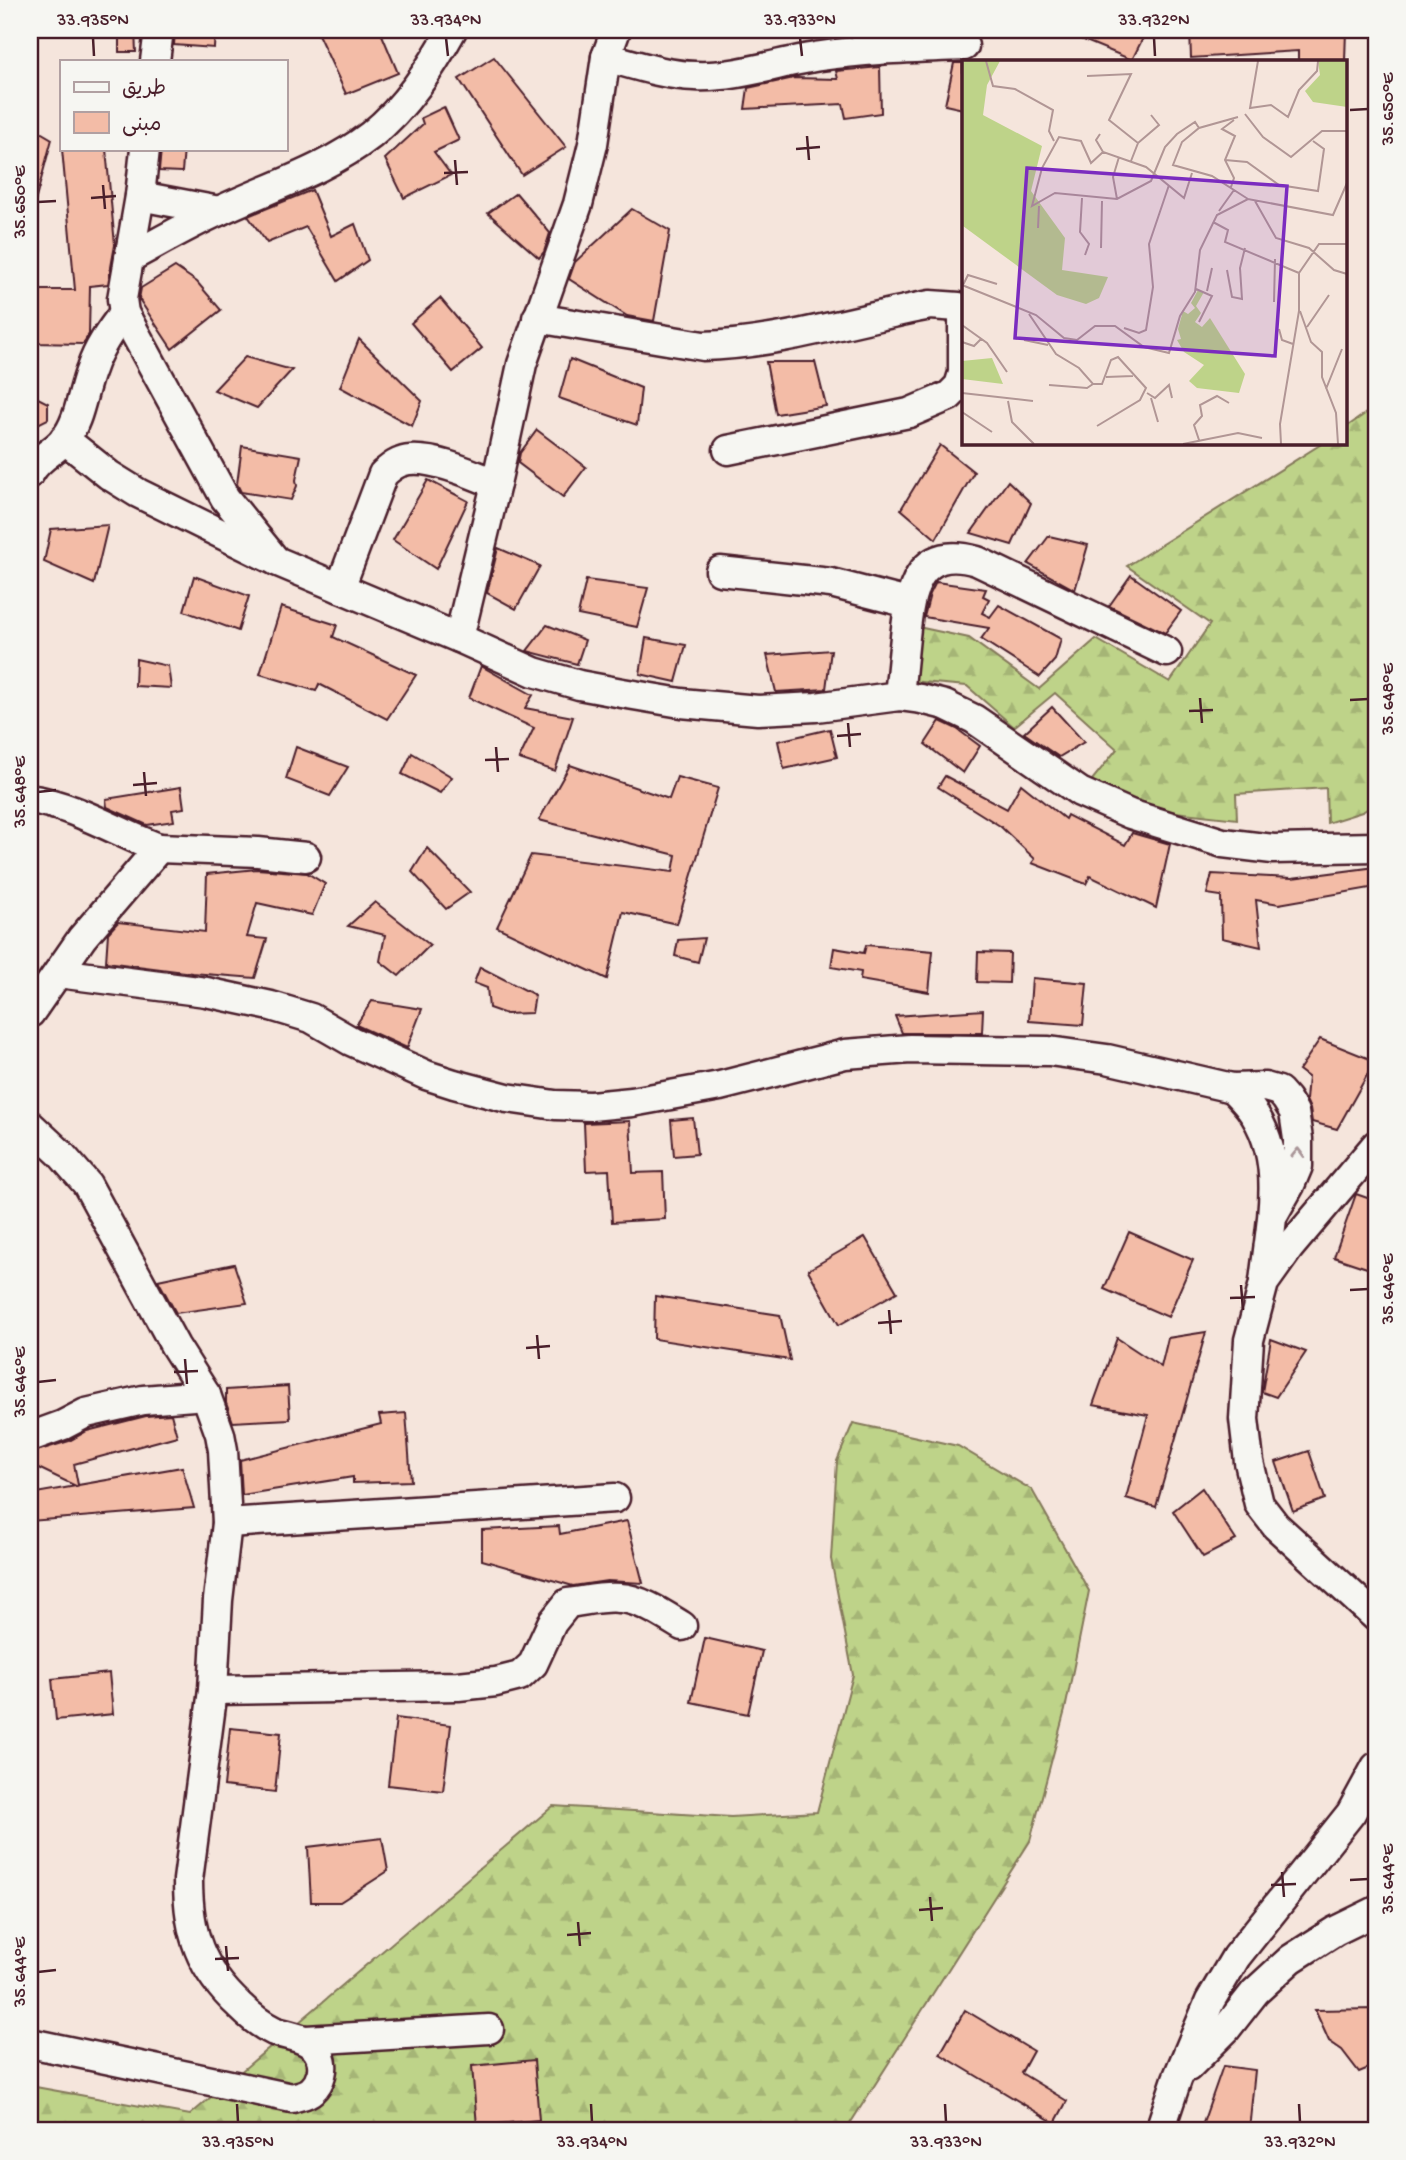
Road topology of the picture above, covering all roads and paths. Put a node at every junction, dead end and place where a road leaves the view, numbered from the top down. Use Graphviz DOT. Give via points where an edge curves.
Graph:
graph roads {
  1 [pos="159,30"];
  2 [pos="452,30"];
  3 [pos="616,30"];
  4 [pos="964,46"];
  5 [pos="606,57"];
  6 [pos="155,60"];
  7 [pos="145,150"];
  8 [pos="140,195"];
  9 [pos="219,211"];
  10 [pos="129,258"];
  11 [pos="962,312"];
  12 [pos="124,313"];
  13 [pos="537,318"];
  14 [pos="962,376"];
  15 [pos="64,439"];
  16 [pos="727,450"];
  17 [pos="31,466"];
  18 [pos="496,484"];
  19 [pos="276,561"];
  20 [pos="720,571"];
  21 [pos="340,588"];
  22 [pos="908,603"];
  23 [pos="459,638"];
  24 [pos="1167,652"];
  25 [pos="899,696"];
  26 [pos="30,799"];
  27 [pos="1376,847"];
  28 [pos="159,848"];
  29 [pos="306,857"];
  30 [pos="58,973"];
  31 [pos="30,1013"];
  32 [pos="30,1125"];
  33 [pos="1376,1145"];
  34 [pos="1264,1283"];
  35 [pos="206,1395"];
  36 [pos="30,1437"];
  37 [pos="615,1498"];
  38 [pos="227,1523"];
  39 [pos="1376,1618"];
  40 [pos="682,1626"];
  41 [pos="213,1690"];
  42 [pos="1376,1767"];
  43 [pos="1376,1911"];
  44 [pos="489,2029"];
  45 [pos="306,2040"];
  46 [pos="30,2043"];
  47 [pos="1177,2079"];
  48 [pos="1160,2130"];
  1 -- 6 [label="street"];
  2 -- 9 [label="street" via="433,65 372,135 306,173"];
  3 -- 5 [label="street"];
  4 -- 5 [label="street" via="822,56 695,76"];
  5 -- 13 [label="street" via="593,144 578,204"];
  7 -- 8 [label="street"];
  8 -- 9 [label="street"];
  8 -- 10 [label="street"];
  9 -- 10 [label="street"];
  10 -- 12 [label="street"];
  11 -- 13 [label="street" via="959,307 930,305 759,341 703,346"];
  12 -- 15 [label="street" via="98,351"];
  12 -- 19 [label="street" via="225,498"];
  13 -- 18 [label="street" via="522,364"];
  14 -- 16 [label="street" via="949,396 909,413"];
  15 -- 17 [label="street"];
  15 -- 19 [label="street" via="138,493"];
  18 -- 21 [label="street" via="423,460 394,465 383,474"];
  18 -- 23 [label="street"];
  19 -- 21 [label="street"];
  20 -- 22 [label="street" via="831,583"];
  21 -- 23 [label="street"];
  22 -- 24 [label="street" via="928,564 948,556 964,557"];
  22 -- 25 [label="street"];
  23 -- 25 [label="street" via="545,676 681,703 770,709"];
  25 -- 27 [label="street" via="945,705 974,719 1080,792 1130,814 1223,843 1273,849"];
  26 -- 28 [label="street" via="70,809"];
  28 -- 29 [label="street"];
  28 -- 30 [label="street"];
  30 -- 31 [label="street"];
  30 -- 34 [label="street" via="206,992 271,1006 311,1018 435,1078 555,1105 632,1102 720,1086 845,1054 910,1049 1049,1051 1107,1059 1231,1088 1265,1087 1279,1091 1294,1112 1298,1166 1273,1215"];
  32 -- 35 [label="street" via="87,1184"];
  33 -- 34 [label="street"];
  34 -- 39 [label="street" via="1249,1340 1244,1419 1259,1504 1276,1526"];
  35 -- 36 [label="street" via="142,1400 86,1413"];
  35 -- 38 [label="street" via="223,1450"];
  37 -- 38 [label="street"];
  38 -- 41 [label="street"];
  40 -- 41 [label="street" via="621,1598 568,1603 552,1623 533,1664 520,1676 496,1682"];
  41 -- 45 [label="street" via="188,1910 203,1962 225,1992 274,2031"];
  42 -- 47 [label="street" via="1351,1814 1236,1957 1210,2001"];
  43 -- 47 [label="street" via="1291,1959"];
  44 -- 45 [label="street"];
  45 -- 46 [label="street" via="320,2054 322,2075 311,2092 292,2098"];
  47 -- 48 [label="street"];
}
